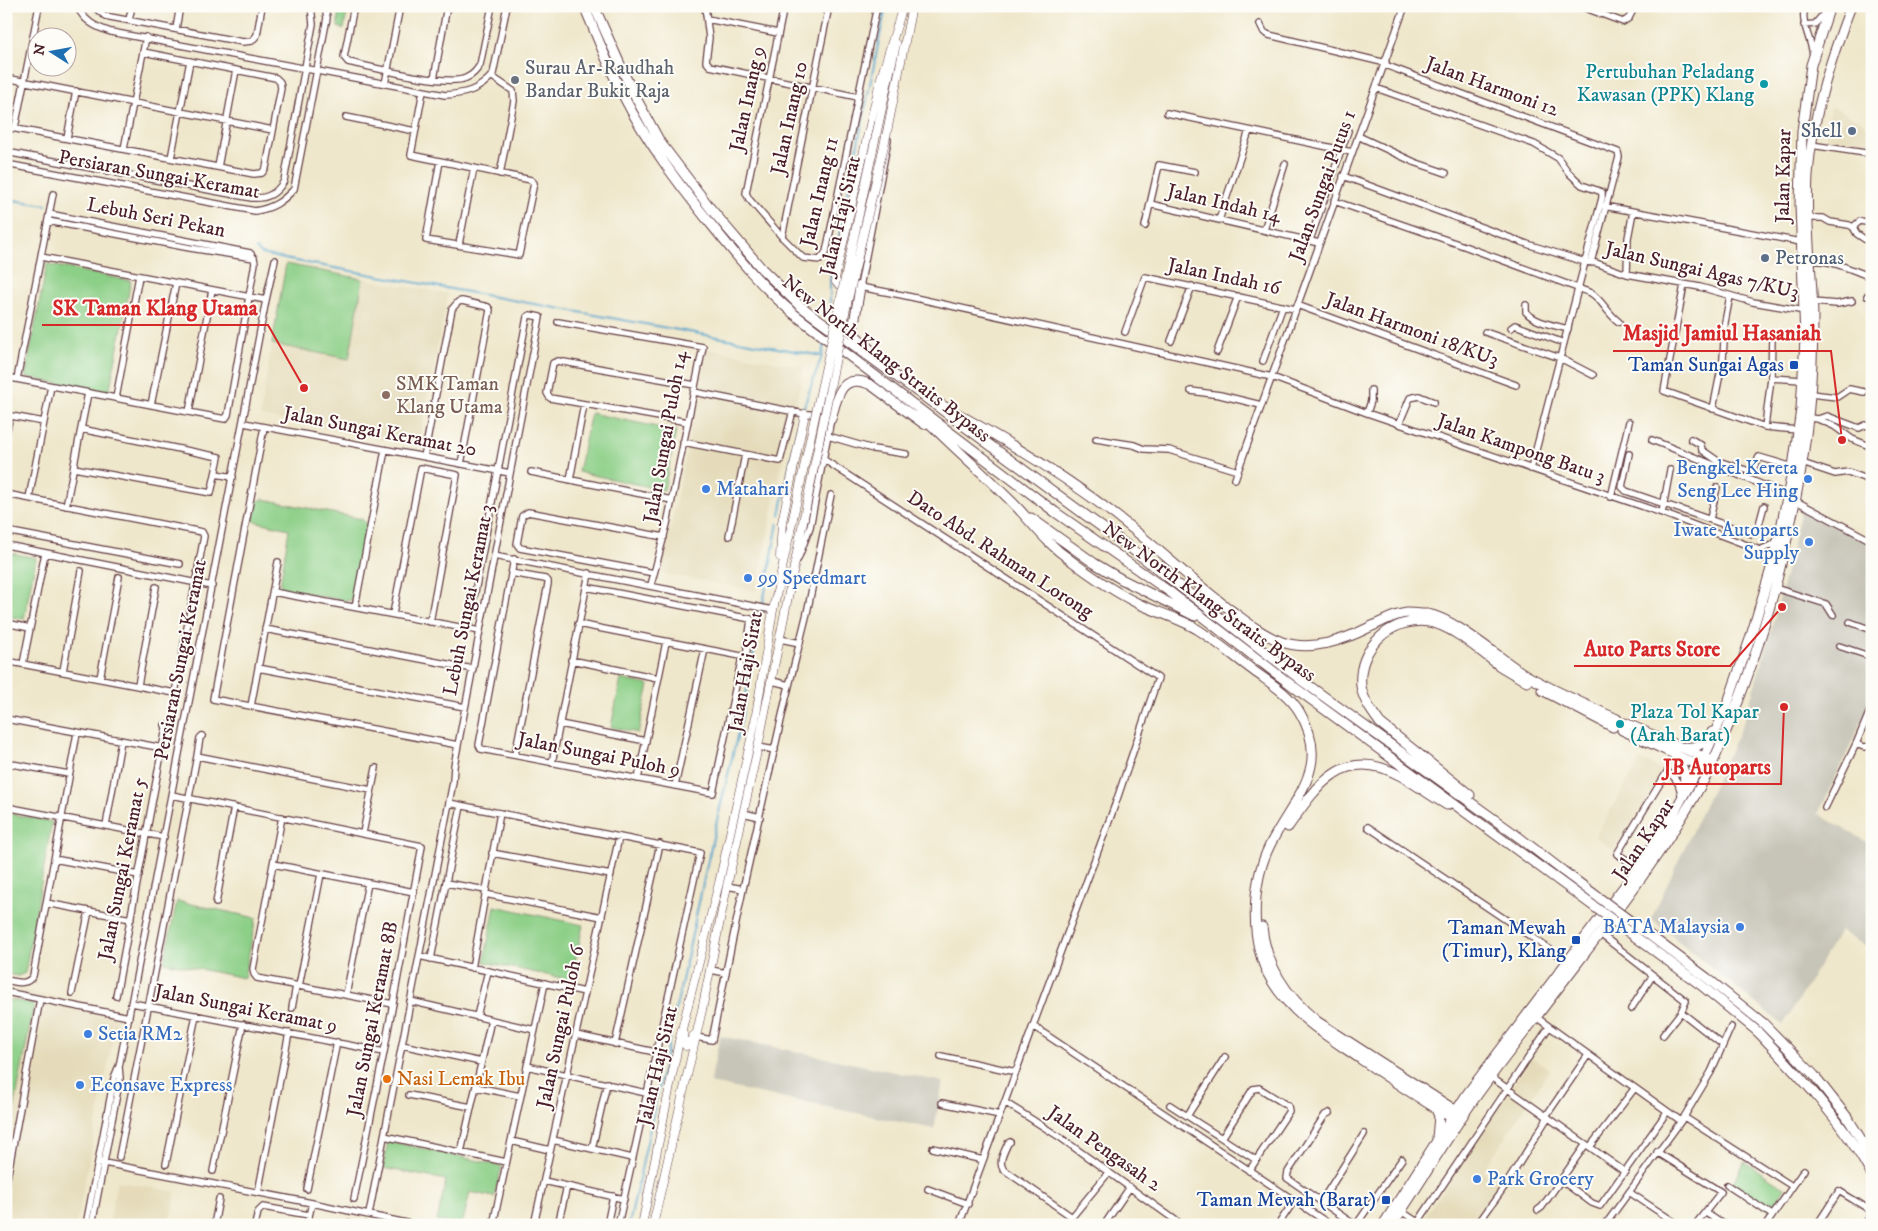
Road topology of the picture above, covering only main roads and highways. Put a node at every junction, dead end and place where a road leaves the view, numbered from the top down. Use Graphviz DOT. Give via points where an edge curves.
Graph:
graph roads {
  1 [pos="584,6"];
  2 [pos="594,6"];
  3 [pos="904,6"];
  4 [pos="912,6"];
  5 [pos="1829,6"];
  6 [pos="1850,6"];
  7 [pos="860,287"];
  8 [pos="902,383"];
  9 [pos="891,386"];
  10 [pos="800,412"];
  11 [pos="831,419"];
  12 [pos="947,440"];
  13 [pos="1792,498"];
  14 [pos="1018,509"];
  15 [pos="780,572"];
  16 [pos="1208,622"];
  17 [pos="1721,721"];
  18 [pos="1619,725"];
  19 [pos="1674,750"];
  20 [pos="1709,763"];
  21 [pos="1700,766"];
  22 [pos="1680,800"];
  23 [pos="1470,816"];
  24 [pos="1520,838"];
  25 [pos="702,1010"];
  26 [pos="684,1019"];
  27 [pos="1760,1027"];
  28 [pos="1467,1094"];
  29 [pos="1437,1104"];
  30 [pos="665,1110"];
  31 [pos="679,1112"];
  32 [pos="1458,1116"];
  33 [pos="1436,1143"];
  34 [pos="1872,1157"];
  35 [pos="1872,1175"];
  36 [pos="642,1222"];
  37 [pos="653,1225"];
  38 [pos="1383,1225"];
  39 [pos="1392,1225"];
  1 -- 9 [label="highway, New North Klang Straits Bypass" via="624,96 656,151 748,270 794,314"];
  2 -- 8 [label="highway, New North Klang Straits Bypass" via="631,89 660,142 711,209 762,269 799,305"];
  3 -- 7 [label="main road" via="880,81 835,278 838,284"];
  3 -- 15 [label="main road, Jalan Haji Sirat, bridge"];
  4 -- 25 [label="main road, Jalan Haji Sirat, bridge" via="886,137 846,308"];
  5 -- 13 [label="highway, Jalan Kapar" via="1813,57 1802,131 1801,242 1805,339"];
  6 -- 13 [label="highway, Jalan Kapar" via="1826,82 1811,145 1808,218 1814,419"];
  7 -- 8 [label="highway" via="853,330"];
  8 -- 18 [label="highway" via="960,414 1075,486 1257,630 1283,642 1306,646 1330,644 1397,615 1429,615 1450,623 1524,674"];
  8 -- 24 [label="highway, New North Klang Straits Bypass" via="1128,547 1301,680"];
  9 -- 12 [label="highway"];
  9 -- 16 [label="highway, New North Klang Straits Bypass" via="1055,512"];
  10 -- 15 [label="main road" via="782,528"];
  11 -- 12 [label="highway" via="839,392 854,380 862,380"];
  12 -- 14 [label="highway"];
  13 -- 17 [label="highway, Jalan Kapar" via="1750,639"];
  13 -- 20 [label="highway, Jalan Kapar" via="1775,588 1761,640"];
  14 -- 16 [label="highway" via="1094,563"];
  14 -- 29 [label="highway" via="1039,534 1066,557 1133,601 1195,628 1289,697 1305,723 1312,752 1306,784 1270,846 1258,881 1255,916 1263,961 1270,979 1296,1012 1314,1027 1355,1056"];
  15 -- 26 [label="main road, Jalan Haji Sirat" via="769,609 755,721 719,884"];
  16 -- 23 [label="highway, New North Klang Straits Bypass"];
  17 -- 19 [label="highway" via="1699,746"];
  17 -- 20 [label="highway, Jalan Kapar"];
  18 -- 19 [label="highway"];
  18 -- 24 [label="highway" via="1528,682 1453,632 1430,622 1410,622 1392,627 1373,643 1363,661 1362,686 1369,708 1380,722"];
  19 -- 20 [label="highway"];
  19 -- 21 [label="highway"];
  19 -- 22 [label="highway" via="1685,772 1686,781"];
  20 -- 21 [label="highway"];
  20 -- 32 [label="highway, Jalan Kapar" via="1670,836 1643,876"];
  21 -- 22 [label="highway, Jalan Kapar"];
  22 -- 28 [label="highway, Jalan Kapar" via="1640,864"];
  23 -- 27 [label="highway, New North Klang Straits Bypass, bridge"];
  23 -- 29 [label="highway" via="1386,769 1357,764 1343,767 1317,787 1284,833 1268,866 1261,898 1262,933 1270,959 1277,976 1301,1008"];
  24 -- 27 [label="highway, New North Klang Straits Bypass, bridge" via="1707,978"];
  25 -- 26 [label="main road" via="692,1040 686,1046"];
  25 -- 31 [label="main road, Jalan Haji Sirat"];
  26 -- 30 [label="main road, Jalan Haji Sirat"];
  27 -- 34 [label="highway, New North Klang Straits Bypass" via="1814,1075 1847,1117"];
  27 -- 35 [label="highway, New North Klang Straits Bypass" via="1808,1083"];
  28 -- 29 [label="highway"];
  28 -- 32 [label="highway, Jalan Kapar"];
  29 -- 32 [label="highway"];
  29 -- 33 [label="highway" via="1440,1123"];
  30 -- 31 [label="main road" via="678,1080 682,1083"];
  30 -- 36 [label="main road, Jalan Haji Sirat"];
  31 -- 37 [label="main road, Jalan Haji Sirat"];
  32 -- 33 [label="highway, Jalan Kapar"];
  32 -- 39 [label="highway, Jalan Kapar"];
  33 -- 38 [label="highway, Jalan Kapar"];
}
